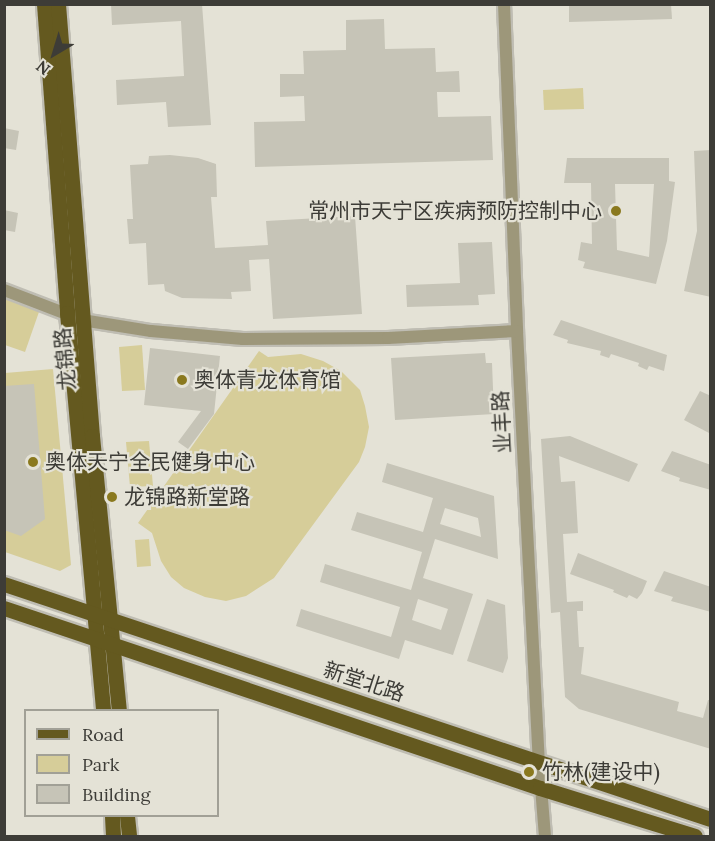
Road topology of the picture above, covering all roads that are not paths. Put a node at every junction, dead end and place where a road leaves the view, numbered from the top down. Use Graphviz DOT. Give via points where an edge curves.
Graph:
graph roads {
  1 [pos="44,4"];
  2 [pos="58,4"];
  3 [pos="504,4"];
  4 [pos="4,290"];
  5 [pos="68,313"];
  6 [pos="82,320"];
  7 [pos="517,331"];
  8 [pos="4,584"];
  9 [pos="4,608"];
  10 [pos="94,615"];
  11 [pos="110,620"];
  12 [pos="97,639"];
  13 [pos="112,644"];
  14 [pos="104,709"];
  15 [pos="119,709"];
  16 [pos="539,762"];
  17 [pos="540,788"];
  18 [pos="112,817"];
  19 [pos="127,817"];
  20 [pos="711,819"];
  21 [pos="113,837"];
  22 [pos="129,837"];
  23 [pos="545,837"];
  24 [pos="695,837"];
  1 -- 5 [label="main road, 龙锦路"];
  2 -- 6 [label="main road, 龙锦路"];
  3 -- 7 [label="street, 业丰路"];
  4 -- 5 [label="street"];
  5 -- 6 [label="street"];
  5 -- 10 [label="main road, 龙锦路"];
  6 -- 7 [label="street" via="243,339 388,338"];
  6 -- 11 [label="main road, 龙锦路"];
  7 -- 16 [label="street, 业丰路"];
  8 -- 10 [label="main road, 新堂北路"];
  9 -- 12 [label="main road, 新堂北路"];
  10 -- 11 [label="main road, 新堂北路"];
  10 -- 12 [label="main road, 龙锦路"];
  11 -- 13 [label="main road, 龙锦路"];
  11 -- 16 [label="main road, 新堂北路"];
  12 -- 13 [label="main road, 新堂北路"];
  12 -- 14 [label="main road, 龙锦路"];
  13 -- 15 [label="main road, 龙锦路"];
  13 -- 17 [label="main road, 新堂北路"];
  16 -- 17 [label="street, 业丰路"];
  16 -- 20 [label="main road, 新堂北路"];
  17 -- 23 [label="street, 业丰路"];
  17 -- 24 [label="main road, 新堂北路"];
  18 -- 21 [label="main road"];
  19 -- 22 [label="main road"];
}
